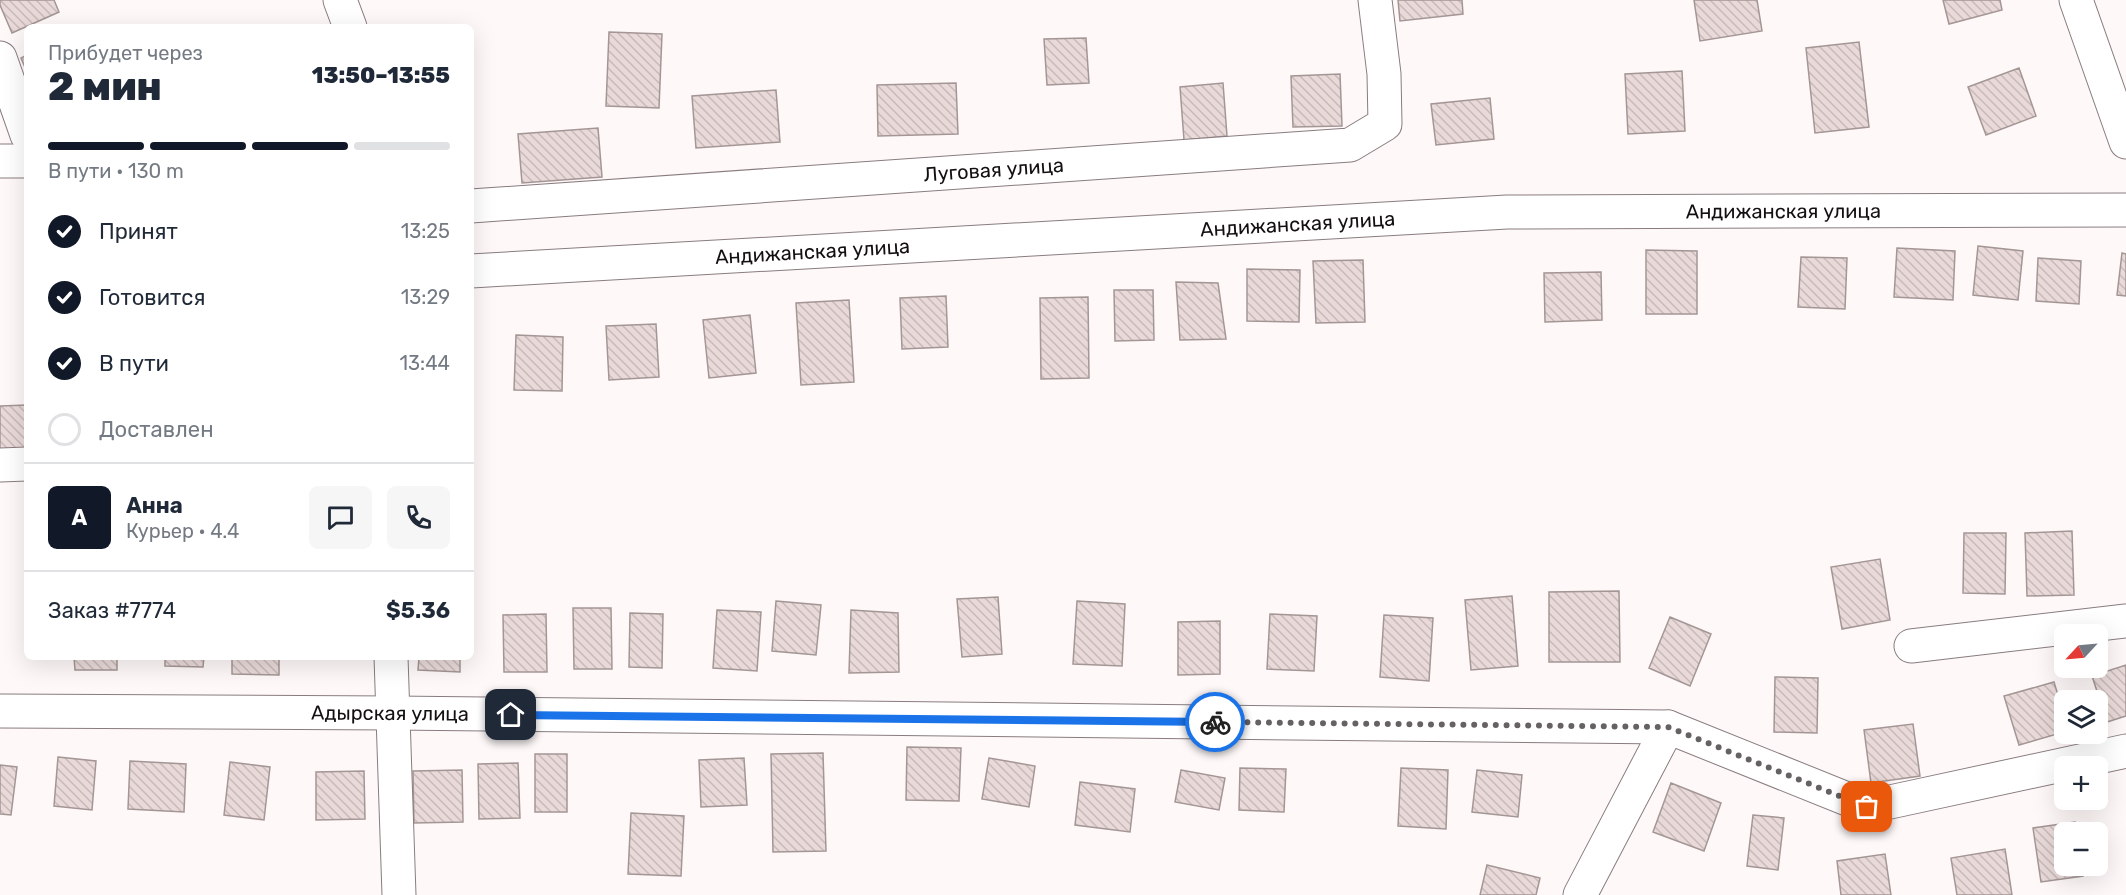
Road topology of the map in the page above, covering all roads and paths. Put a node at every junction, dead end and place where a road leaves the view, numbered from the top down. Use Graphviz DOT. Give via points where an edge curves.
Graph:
graph roads {
  1 [pos="340,0"];
  2 [pos="1375,0"];
  3 [pos="2076,0"];
  4 [pos="349,24"];
  5 [pos="0,58"];
  6 [pos="24,126"];
  7 [pos="2126,142"];
  8 [pos="24,160"];
  9 [pos="0,161"];
  10 [pos="474,206"];
  11 [pos="2126,210"];
  12 [pos="474,272"];
  13 [pos="24,464"];
  14 [pos="0,465"];
  15 [pos="2126,621"];
  16 [pos="1911,645"];
  17 [pos="391,660"];
  18 [pos="0,711"];
  19 [pos="393,713"];
  20 [pos="1668,727"];
  21 [pos="2126,751"];
  22 [pos="399,895"];
  23 [pos="1580,895"];
  1 -- 4 [label="street"];
  2 -- 10 [label="street, Луговая улица" via="1384,74 1385,124 1350,145"];
  3 -- 7 [label="street"];
  5 -- 6 [label="street"];
  8 -- 9 [label="street"];
  11 -- 12 [label="street, Андижанская улица" via="1507,212"];
  13 -- 14 [label="street"];
  15 -- 16 [label="street"];
  17 -- 19 [label="street"];
  18 -- 19 [label="street, Адырская улица"];
  19 -- 20 [label="street, Адырская улица"];
  19 -- 22 [label="street"];
  20 -- 21 [label="street, Адырская улица" via="1867,807"];
  20 -- 23 [label="street"];
}
